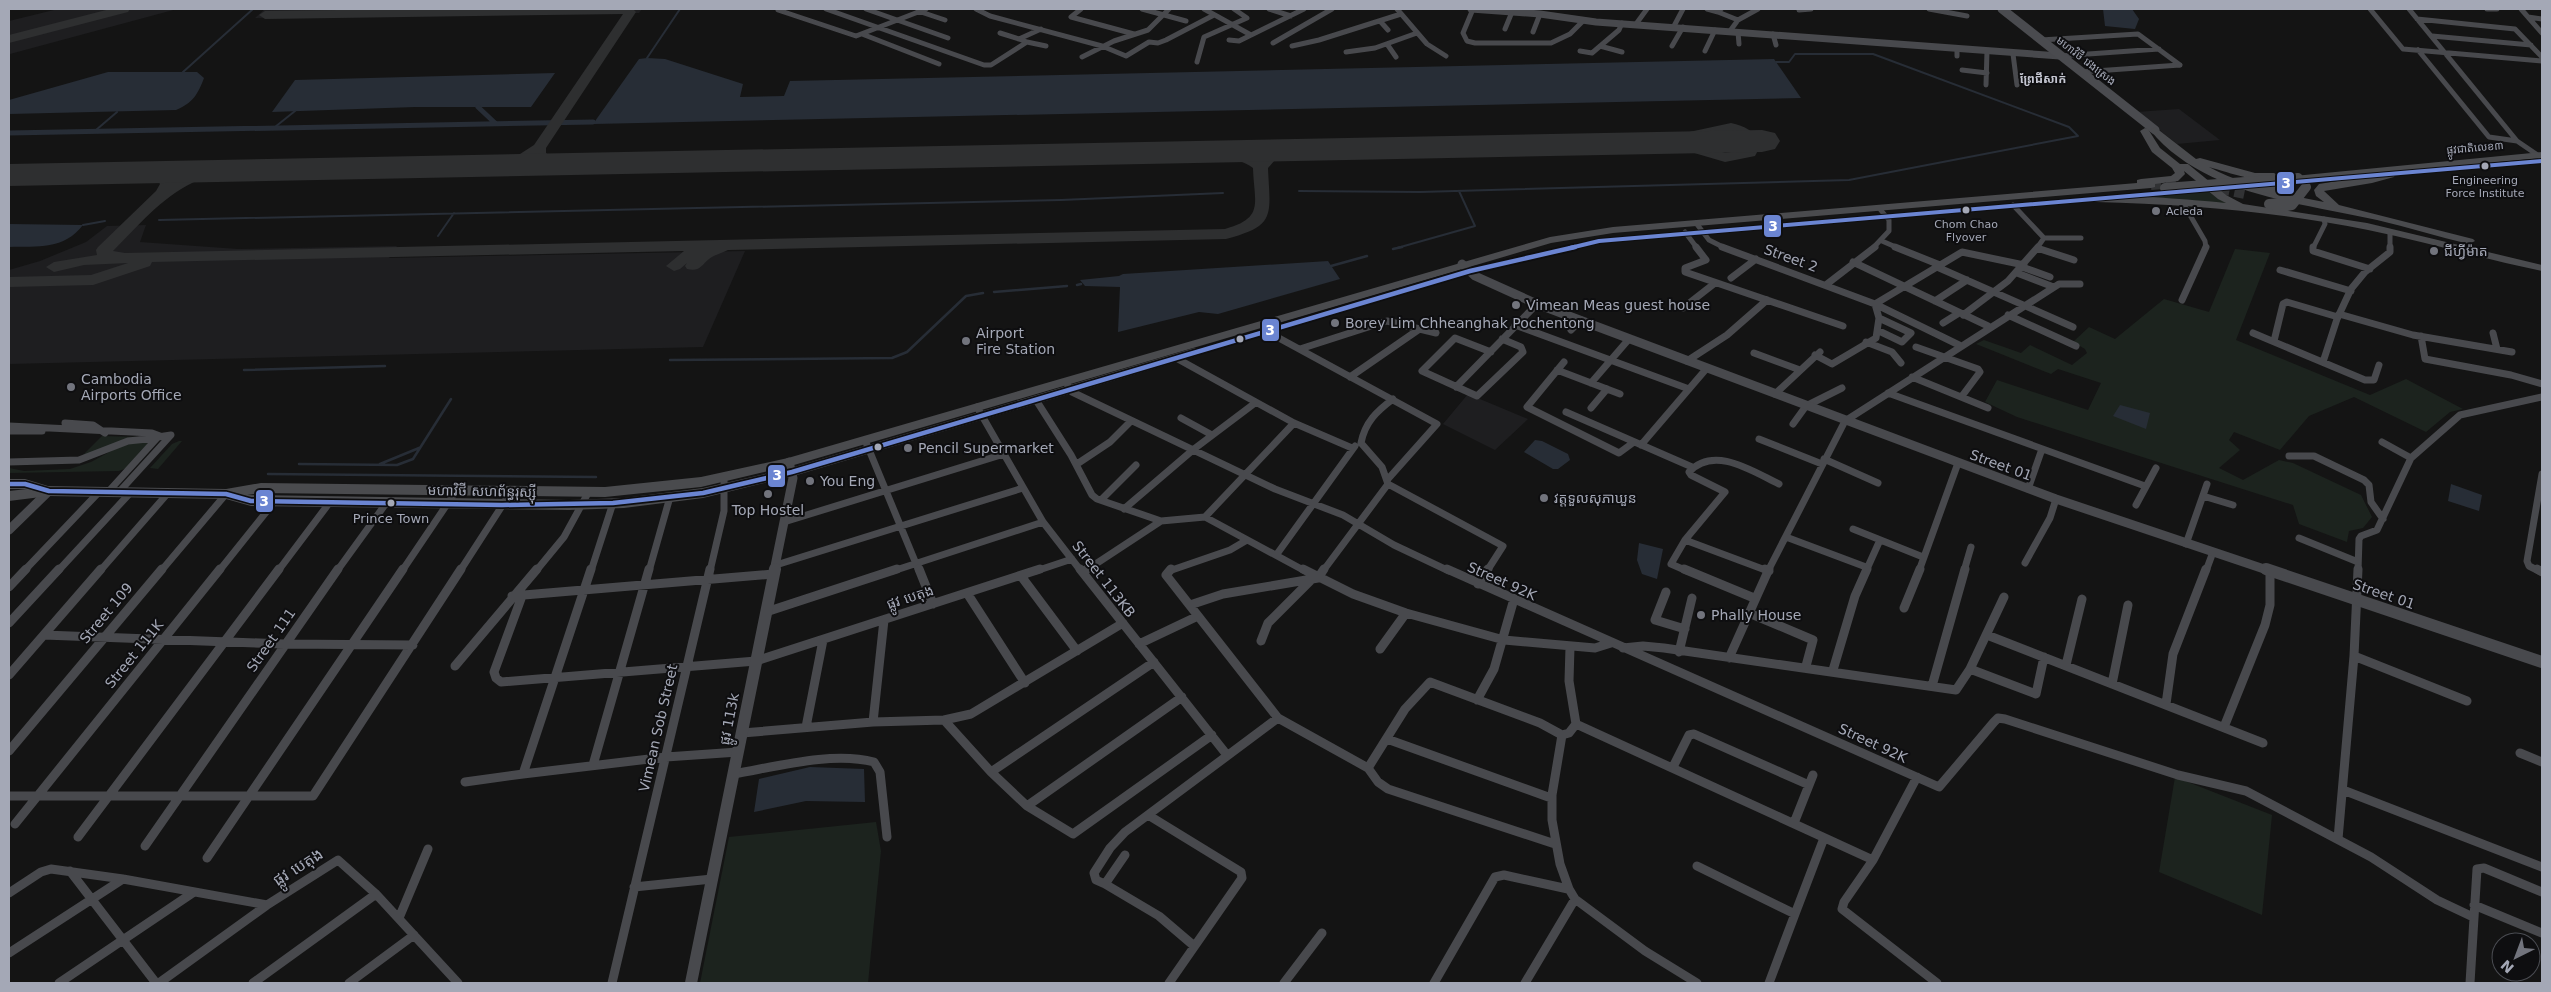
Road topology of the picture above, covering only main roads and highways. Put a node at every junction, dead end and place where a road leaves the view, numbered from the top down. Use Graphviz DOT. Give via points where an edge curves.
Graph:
graph roads {
  1 [pos="1994,9"];
  2 [pos="2002,9"];
  3 [pos="2056,56"];
  4 [pos="2150,131"];
  5 [pos="2173,149"];
  6 [pos="2541,157"];
  7 [pos="2192,163"];
  8 [pos="2391,171"];
  9 [pos="2302,182"];
  10 [pos="2151,185"];
  11 [pos="2245,189"];
  12 [pos="2166,190"];
  13 [pos="2096,199"];
  14 [pos="2021,202"];
  15 [pos="2269,207"];
  16 [pos="2358,213"];
  17 [pos="1698,227"];
  18 [pos="2515,259"];
  19 [pos="2542,263"];
  20 [pos="1466,268"];
  21 [pos="2542,268"];
  22 [pos="1268,326"];
  23 [pos="1067,385"];
  24 [pos="980,411"];
  25 [pos="724,483"];
  26 [pos="9,484"];
  27 [pos="49,491"];
  28 [pos="226,494"];
  29 [pos="9,496"];
  1 -- 3 [label="main road, មហាវិថី វេងស្រេង"];
  2 -- 3 [label="main road, មហាវិថី វេងស្រេង"];
  3 -- 4 [label="main road, មហាវិថី វេងស្រេង"];
  3 -- 4 [label="main road, មហាវិថី វេងស្រេង" via="2082,72"];
  4 -- 5 [label="highway"];
  4 -- 14 [label="highway" via="2156,150 2177,167 2180,174 2177,178 2044,190"];
  4 -- 15 [label="highway" via="2164,150 2216,192 2238,204"];
  5 -- 7 [label="highway"];
  5 -- 8 [label="highway" via="2200,161 2259,176"];
  6 -- 8 [label="highway, ផ្លូវជាតិលេខ៣"];
  7 -- 15 [label="highway" via="2228,193"];
  7 -- 16 [label="highway" via="2244,187"];
  8 -- 9 [label="highway" via="2324,182"];
  8 -- 16 [label="highway" via="2372,180 2321,188 2320,194 2326,200"];
  9 -- 11 [label="highway, bridge"];
  9 -- 12 [label="highway, bridge"];
  9 -- 15 [label="highway, bridge" via="2292,205"];
  10 -- 14 [label="highway"];
  11 -- 12 [label="highway, bridge"];
  11 -- 15 [label="highway, bridge" via="2267,187 2286,198"];
  11 -- 18 [label="highway"];
  12 -- 13 [label="highway"];
  12 -- 14 [label="highway"];
  13 -- 14 [label="highway"];
  13 -- 15 [label="highway"];
  14 -- 17 [label="highway, មហាវិថី សហព័ន្ធរុស្ស៊ី"];
  15 -- 18 [label="highway"];
  16 -- 18 [label="highway" via="2440,233"];
  17 -- 20 [label="highway, មហាវិថី សហព័ន្ធរុស្ស៊ី" via="1686,232 1574,245"];
  17 -- 20 [label="highway, មហាវិថី សហព័ន្ធរុស្ស៊ី" via="1592,232 1534,244"];
  18 -- 19 [label="highway"];
  18 -- 21 [label="highway"];
  20 -- 22 [label="highway, មហាវិថី សហព័ន្ធរុស្ស៊ី"];
  22 -- 23 [label="highway, មហាវិថី សហព័ន្ធរុស្ស៊ី"];
  22 -- 23 [label="highway, មហាវិថី សហព័ន្ធរុស្ស៊ី" via="1176,358"];
  23 -- 24 [label="highway, មហាវិថី សហព័ន្ធរុស្ស៊ី"];
  23 -- 24 [label="highway, មហាវិថី សហព័ន្ធរុស្ស៊ី" via="1036,400"];
  24 -- 25 [label="highway, មហាវិថី សហព័ន្ធរុស្ស៊ី"];
  25 -- 28 [label="highway, មហាវិថី សហព័ន្ធរុស្ស៊ី" via="588,493 261,488"];
  25 -- 28 [label="highway, មហាវិថី សហព័ន្ធរុស្ស៊ី" via="670,497 582,505 251,501"];
  26 -- 27 [label="highway, មហាវិថី សហព័ន្ធរុស្ស៊ី" via="25,484"];
  27 -- 28 [label="highway, មហាវិថី សហព័ន្ធរុស្ស៊ី"];
  27 -- 29 [label="highway, មហាវិថី សហព័ន្ធរុស្ស៊ី"];
}
